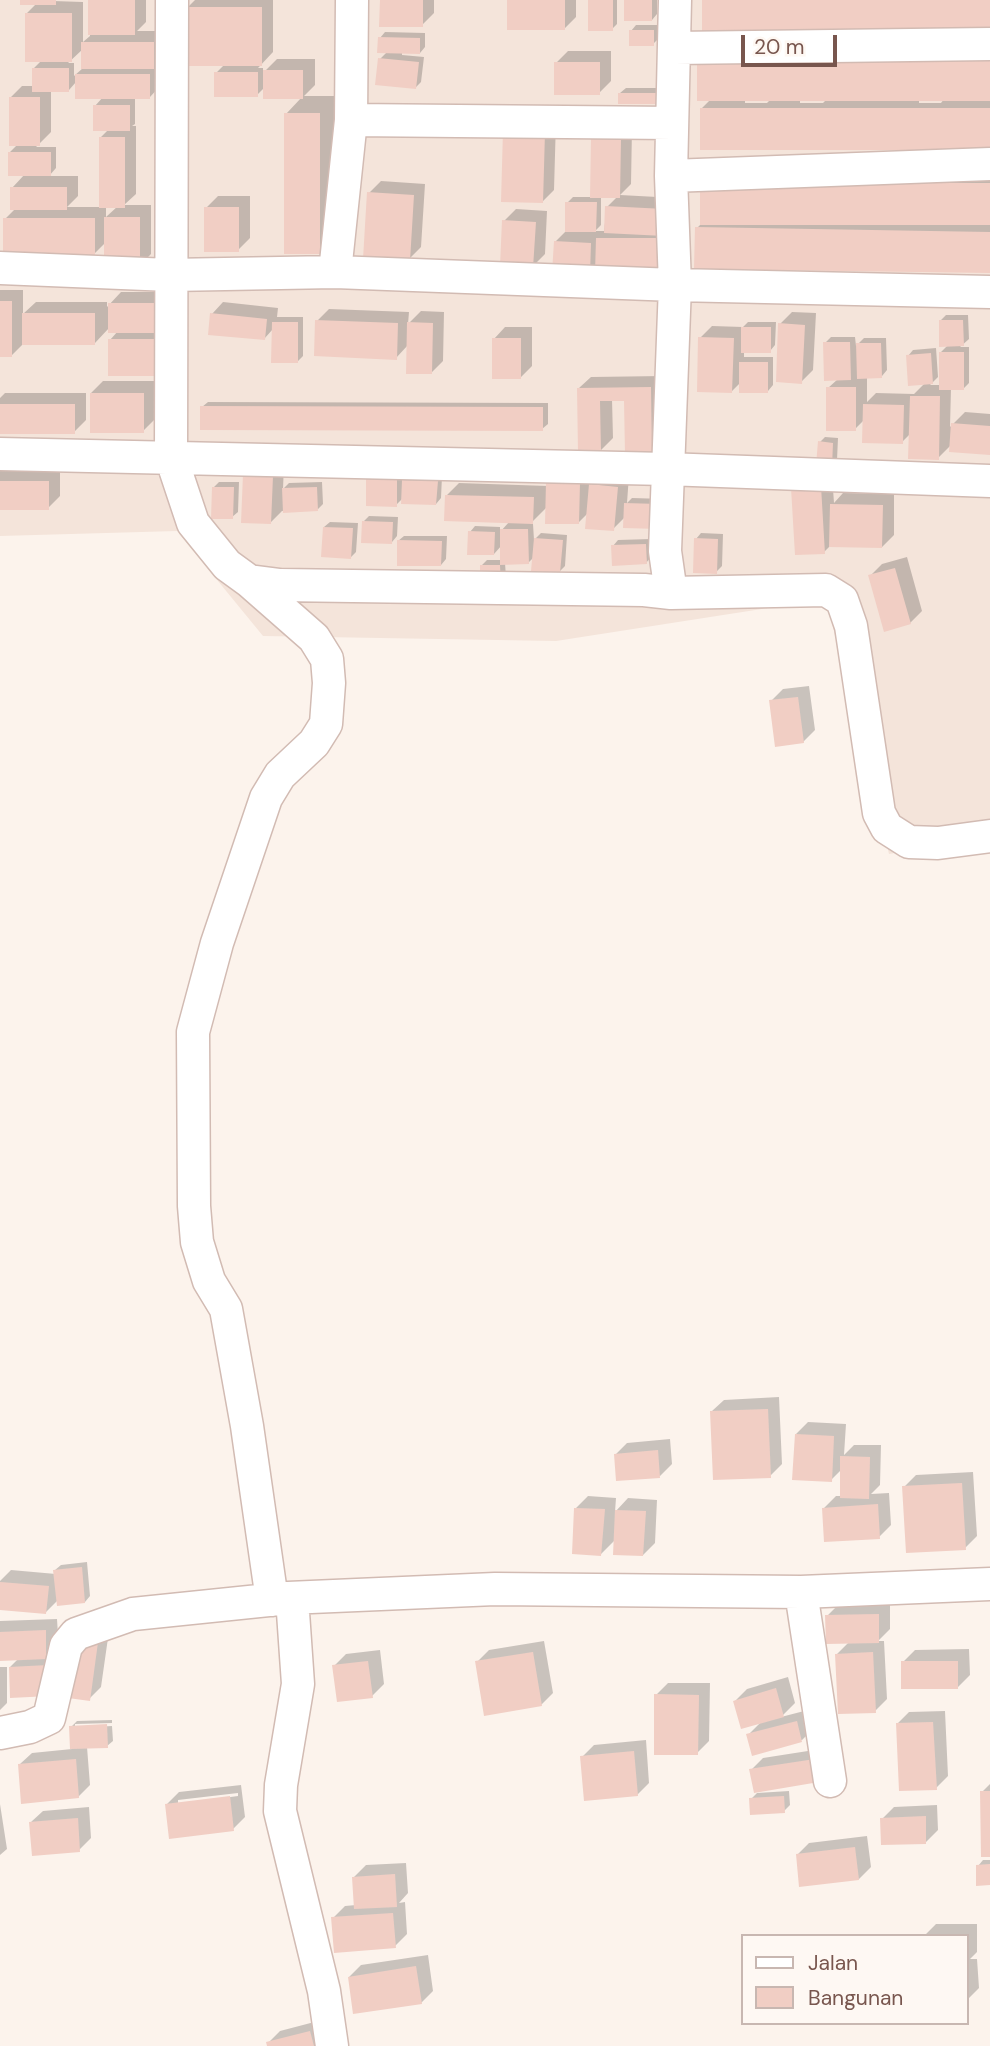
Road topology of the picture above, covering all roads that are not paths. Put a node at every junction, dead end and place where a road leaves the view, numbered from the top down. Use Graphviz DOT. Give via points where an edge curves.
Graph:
graph roads {
  1 [pos="172,0"];
  2 [pos="352,0"];
  3 [pos="675,0"];
  4 [pos="990,44"];
  5 [pos="675,47"];
  6 [pos="351,120"];
  7 [pos="672,123"];
  8 [pos="990,164"];
  9 [pos="671,176"];
  10 [pos="0,268"];
  11 [pos="335,272"];
  12 [pos="170,275"];
  13 [pos="675,285"];
  14 [pos="990,292"];
  15 [pos="0,454"];
  16 [pos="171,457"];
  17 [pos="666,469"];
  18 [pos="990,481"];
  19 [pos="249,581"];
  20 [pos="671,593"];
  21 [pos="990,836"];
  22 [pos="990,1584"];
  23 [pos="801,1592"];
  24 [pos="282,1599"];
  25 [pos="0,1733"];
  26 [pos="830,1781"];
  27 [pos="332,2046"];
  1 -- 12 [label="street"];
  2 -- 6 [label="street"];
  3 -- 5 [label="street"];
  4 -- 5 [label="street"];
  5 -- 7 [label="street"];
  6 -- 7 [label="street"];
  6 -- 11 [label="street"];
  7 -- 9 [label="street"];
  8 -- 9 [label="street"];
  9 -- 13 [label="street"];
  10 -- 12 [label="street"];
  11 -- 12 [label="street"];
  11 -- 13 [label="street"];
  12 -- 16 [label="street"];
  13 -- 14 [label="street"];
  13 -- 17 [label="street"];
  15 -- 16 [label="street"];
  16 -- 17 [label="street"];
  16 -- 19 [label="street" via="193,523 227,565"];
  17 -- 18 [label="street"];
  17 -- 20 [label="street" via="665,551"];
  19 -- 20 [label="street"];
  19 -- 24 [label="street" via="314,638 327,659 329,683 326,724 314,744 280,775 266,798 217,943 193,1032 197,1242 209,1280 226,1309"];
  20 -- 21 [label="street" via="826,590 842,600 851,626 879,813 887,828 909,842 938,844"];
  22 -- 23 [label="street"];
  23 -- 24 [label="street" via="495,1589"];
  23 -- 26 [label="street"];
  24 -- 25 [label="street" via="133,1614 76,1634 66,1646 49,1718"];
  24 -- 27 [label="street" via="298,1684 280,1811 324,1991"];
}
